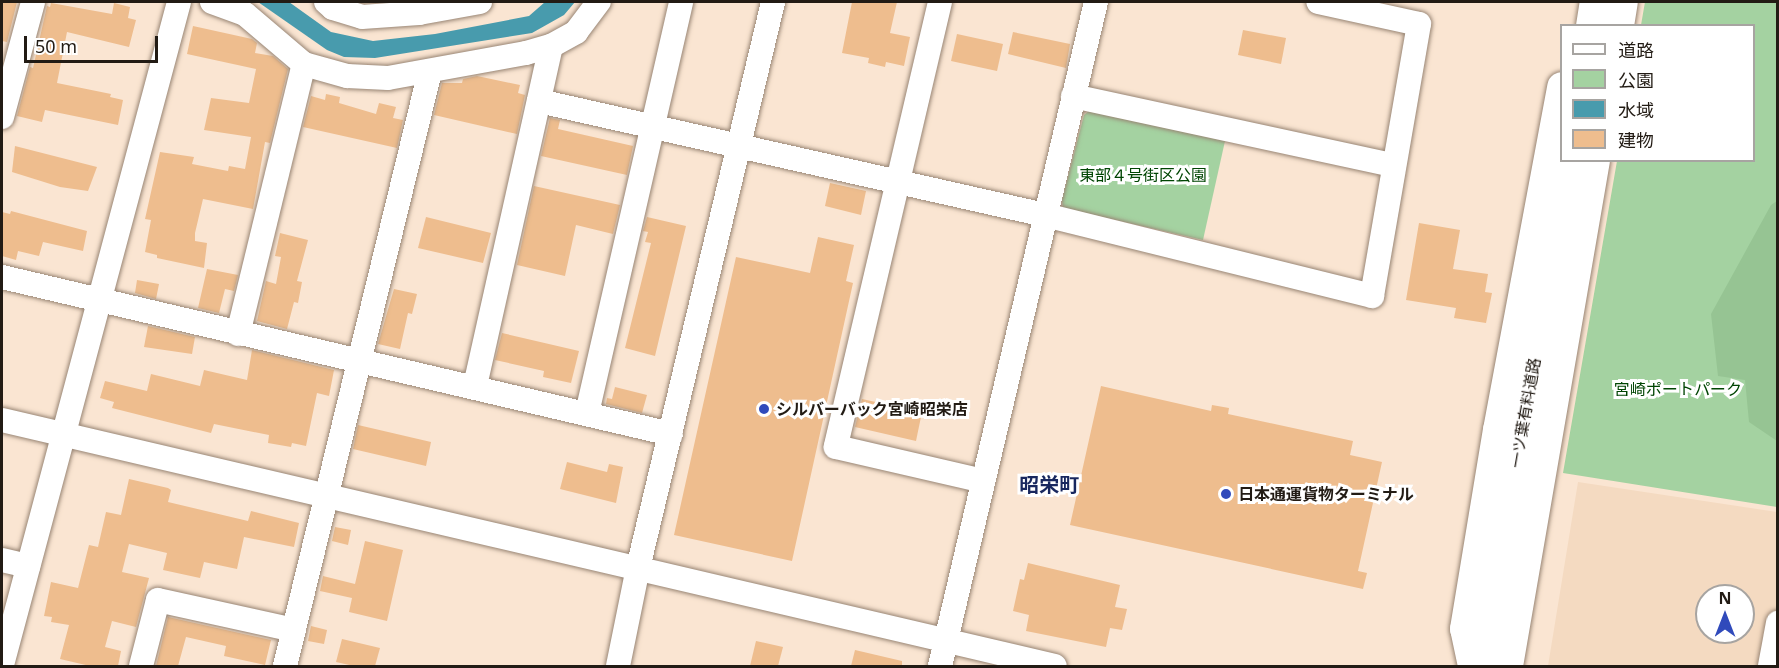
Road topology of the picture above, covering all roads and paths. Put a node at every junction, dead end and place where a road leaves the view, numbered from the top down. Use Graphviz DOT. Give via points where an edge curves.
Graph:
graph roads {
  1 [pos="33,2"];
  2 [pos="179,2"];
  3 [pos="212,2"];
  4 [pos="326,2"];
  5 [pos="480,2"];
  6 [pos="599,2"];
  7 [pos="681,2"];
  8 [pos="773,2"];
  9 [pos="940,2"];
  10 [pos="1096,2"];
  11 [pos="1318,2"];
  12 [pos="1595,2"];
  13 [pos="1623,2"];
  14 [pos="421,7"];
  15 [pos="1591,24"];
  16 [pos="1619,24"];
  17 [pos="551,46"];
  18 [pos="304,64"];
  19 [pos="430,71"];
  20 [pos="1073,96"];
  21 [pos="1560,98"];
  22 [pos="539,101"];
  23 [pos="2,117"];
  24 [pos="652,127"];
  25 [pos="739,148"];
  26 [pos="1569,162"];
  27 [pos="1595,162"];
  28 [pos="1393,165"];
  29 [pos="897,183"];
  30 [pos="1045,214"];
  31 [pos="2,277"];
  32 [pos="98,299"];
  33 [pos="238,334"];
  34 [pos="360,362"];
  35 [pos="475,386"];
  36 [pos="587,414"];
  37 [pos="2,420"];
  38 [pos="62,434"];
  39 [pos="671,434"];
  40 [pos="983,481"];
  41 [pos="325,495"];
  42 [pos="2,560"];
  43 [pos="28,566"];
  44 [pos="638,568"];
  45 [pos="1778,623"];
  46 [pos="294,630"];
  47 [pos="946,641"];
  48 [pos="2,665"];
  49 [pos="141,666"];
  50 [pos="285,666"];
  51 [pos="618,666"];
  52 [pos="940,666"];
  53 [pos="1055,666"];
  54 [pos="1473,666"];
  55 [pos="1481,666"];
  56 [pos="1508,666"];
  57 [pos="1770,666"];
  1 -- 23 [label="street"];
  2 -- 32 [label="street"];
  3 -- 18 [label="street" via="245,14"];
  4 -- 14 [label="street" via="362,17"];
  5 -- 14 [label="street"];
  6 -- 17 [label="street" via="576,32"];
  7 -- 24 [label="street"];
  8 -- 25 [label="street"];
  9 -- 29 [label="street"];
  10 -- 20 [label="street"];
  11 -- 28 [label="street" via="1419,24"];
  12 -- 15 [label="main road"];
  13 -- 16 [label="main road"];
  17 -- 19 [label="street"];
  17 -- 22 [label="street"];
  18 -- 19 [label="street" via="347,76 388,78"];
  18 -- 33 [label="street"];
  19 -- 34 [label="street"];
  20 -- 28 [label="street"];
  20 -- 30 [label="street"];
  21 -- 54 [label="main road" via="1465,629"];
  22 -- 24 [label="street"];
  22 -- 35 [label="street"];
  24 -- 25 [label="street"];
  24 -- 36 [label="street"];
  25 -- 29 [label="street"];
  25 -- 39 [label="street"];
  26 -- 55 [label="main road, 一ツ葉有料道路"];
  27 -- 56 [label="main road, 一ツ葉有料道路"];
  28 -- 30 [label="street" via="1371,296"];
  29 -- 30 [label="street"];
  29 -- 40 [label="street" via="836,447"];
  30 -- 40 [label="street"];
  31 -- 32 [label="street"];
  32 -- 33 [label="street"];
  32 -- 38 [label="street"];
  33 -- 34 [label="street" via="250,333"];
  34 -- 35 [label="street"];
  34 -- 41 [label="street"];
  35 -- 36 [label="street"];
  36 -- 39 [label="street"];
  37 -- 38 [label="street"];
  38 -- 41 [label="street"];
  38 -- 43 [label="street"];
  39 -- 44 [label="street"];
  40 -- 47 [label="street"];
  41 -- 44 [label="street"];
  41 -- 46 [label="street"];
  42 -- 43 [label="street"];
  43 -- 48 [label="street"];
  44 -- 47 [label="street"];
  44 -- 51 [label="street"];
  45 -- 57 [label="street"];
  46 -- 49 [label="street" via="158,600"];
  46 -- 50 [label="street"];
  47 -- 52 [label="street"];
  47 -- 53 [label="street"];
}
